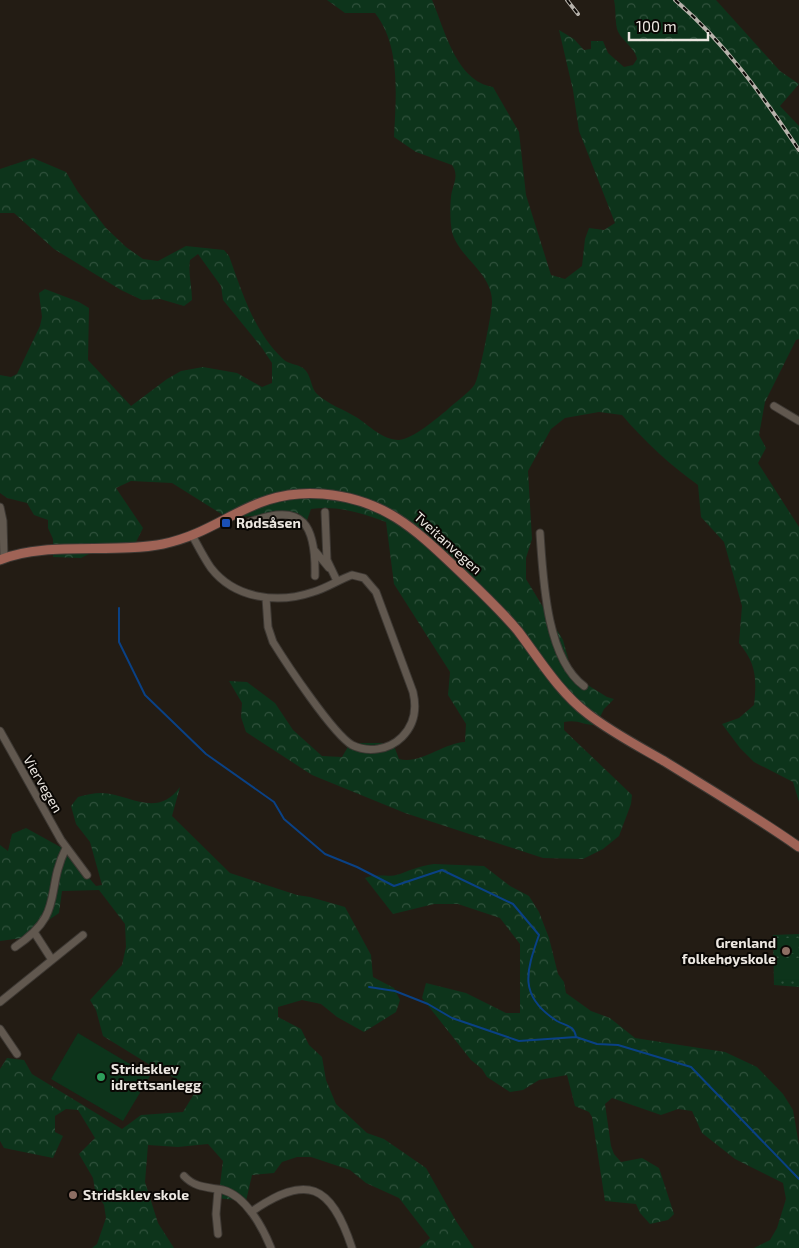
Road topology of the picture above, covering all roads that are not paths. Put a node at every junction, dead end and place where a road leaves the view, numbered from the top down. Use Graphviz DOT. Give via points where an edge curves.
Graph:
graph roads {
  1 [pos="774,406"];
  2 [pos="799,421"];
  3 [pos="0,507"];
  4 [pos="325,512"];
  5 [pos="250,522"];
  6 [pos="540,533"];
  7 [pos="192,535"];
  8 [pos="315,551"];
  9 [pos="2,559"];
  10 [pos="331,568"];
  11 [pos="315,576"];
  12 [pos="337,581"];
  13 [pos="266,598"];
  14 [pos="584,686"];
  15 [pos="0,731"];
  16 [pos="799,847"];
  17 [pos="66,848"];
  18 [pos="88,875"];
  19 [pos="34,932"];
  20 [pos="83,935"];
  21 [pos="15,946"];
  22 [pos="52,960"];
  23 [pos="0,1002"];
  24 [pos="0,1029"];
  25 [pos="17,1054"];
  26 [pos="184,1176"];
  27 [pos="218,1190"];
  28 [pos="251,1212"];
  29 [pos="218,1234"];
  30 [pos="272,1248"];
  31 [pos="352,1248"];
  1 -- 2 [label="street"];
  3 -- 9 [label="street"];
  4 -- 10 [label="street" via="325,541"];
  5 -- 8 [label="street" via="275,514 292,516 312,534"];
  6 -- 14 [label="street" via="548,616 568,672"];
  7 -- 9 [label="main road, Tveitanvegen" via="150,546 29,552"];
  7 -- 13 [label="street" via="218,576 235,589"];
  7 -- 16 [label="main road, Tveitanvegen" via="249,506 288,494 342,496 388,511 415,530 494,604 579,707"];
  8 -- 10 [label="street"];
  8 -- 11 [label="street"];
  10 -- 12 [label="street"];
  12 -- 13 [label="street" via="304,595"];
  12 -- 13 [label="street" via="352,576 364,578 372,585 413,692 415,709 411,725 387,747 361,749 342,737 273,642 268,627"];
  15 -- 17 [label="street, Viervegen"];
  17 -- 18 [label="street, Viervegen"];
  17 -- 19 [label="street" via="50,911"];
  19 -- 21 [label="street"];
  19 -- 22 [label="street"];
  20 -- 22 [label="street"];
  22 -- 23 [label="street"];
  24 -- 25 [label="street"];
  26 -- 27 [label="street" via="199,1186"];
  27 -- 28 [label="street" via="231,1193"];
  27 -- 29 [label="street"];
  28 -- 30 [label="street"];
  28 -- 31 [label="street" via="285,1192 296,1189 309,1191 329,1200 336,1208"];
}
